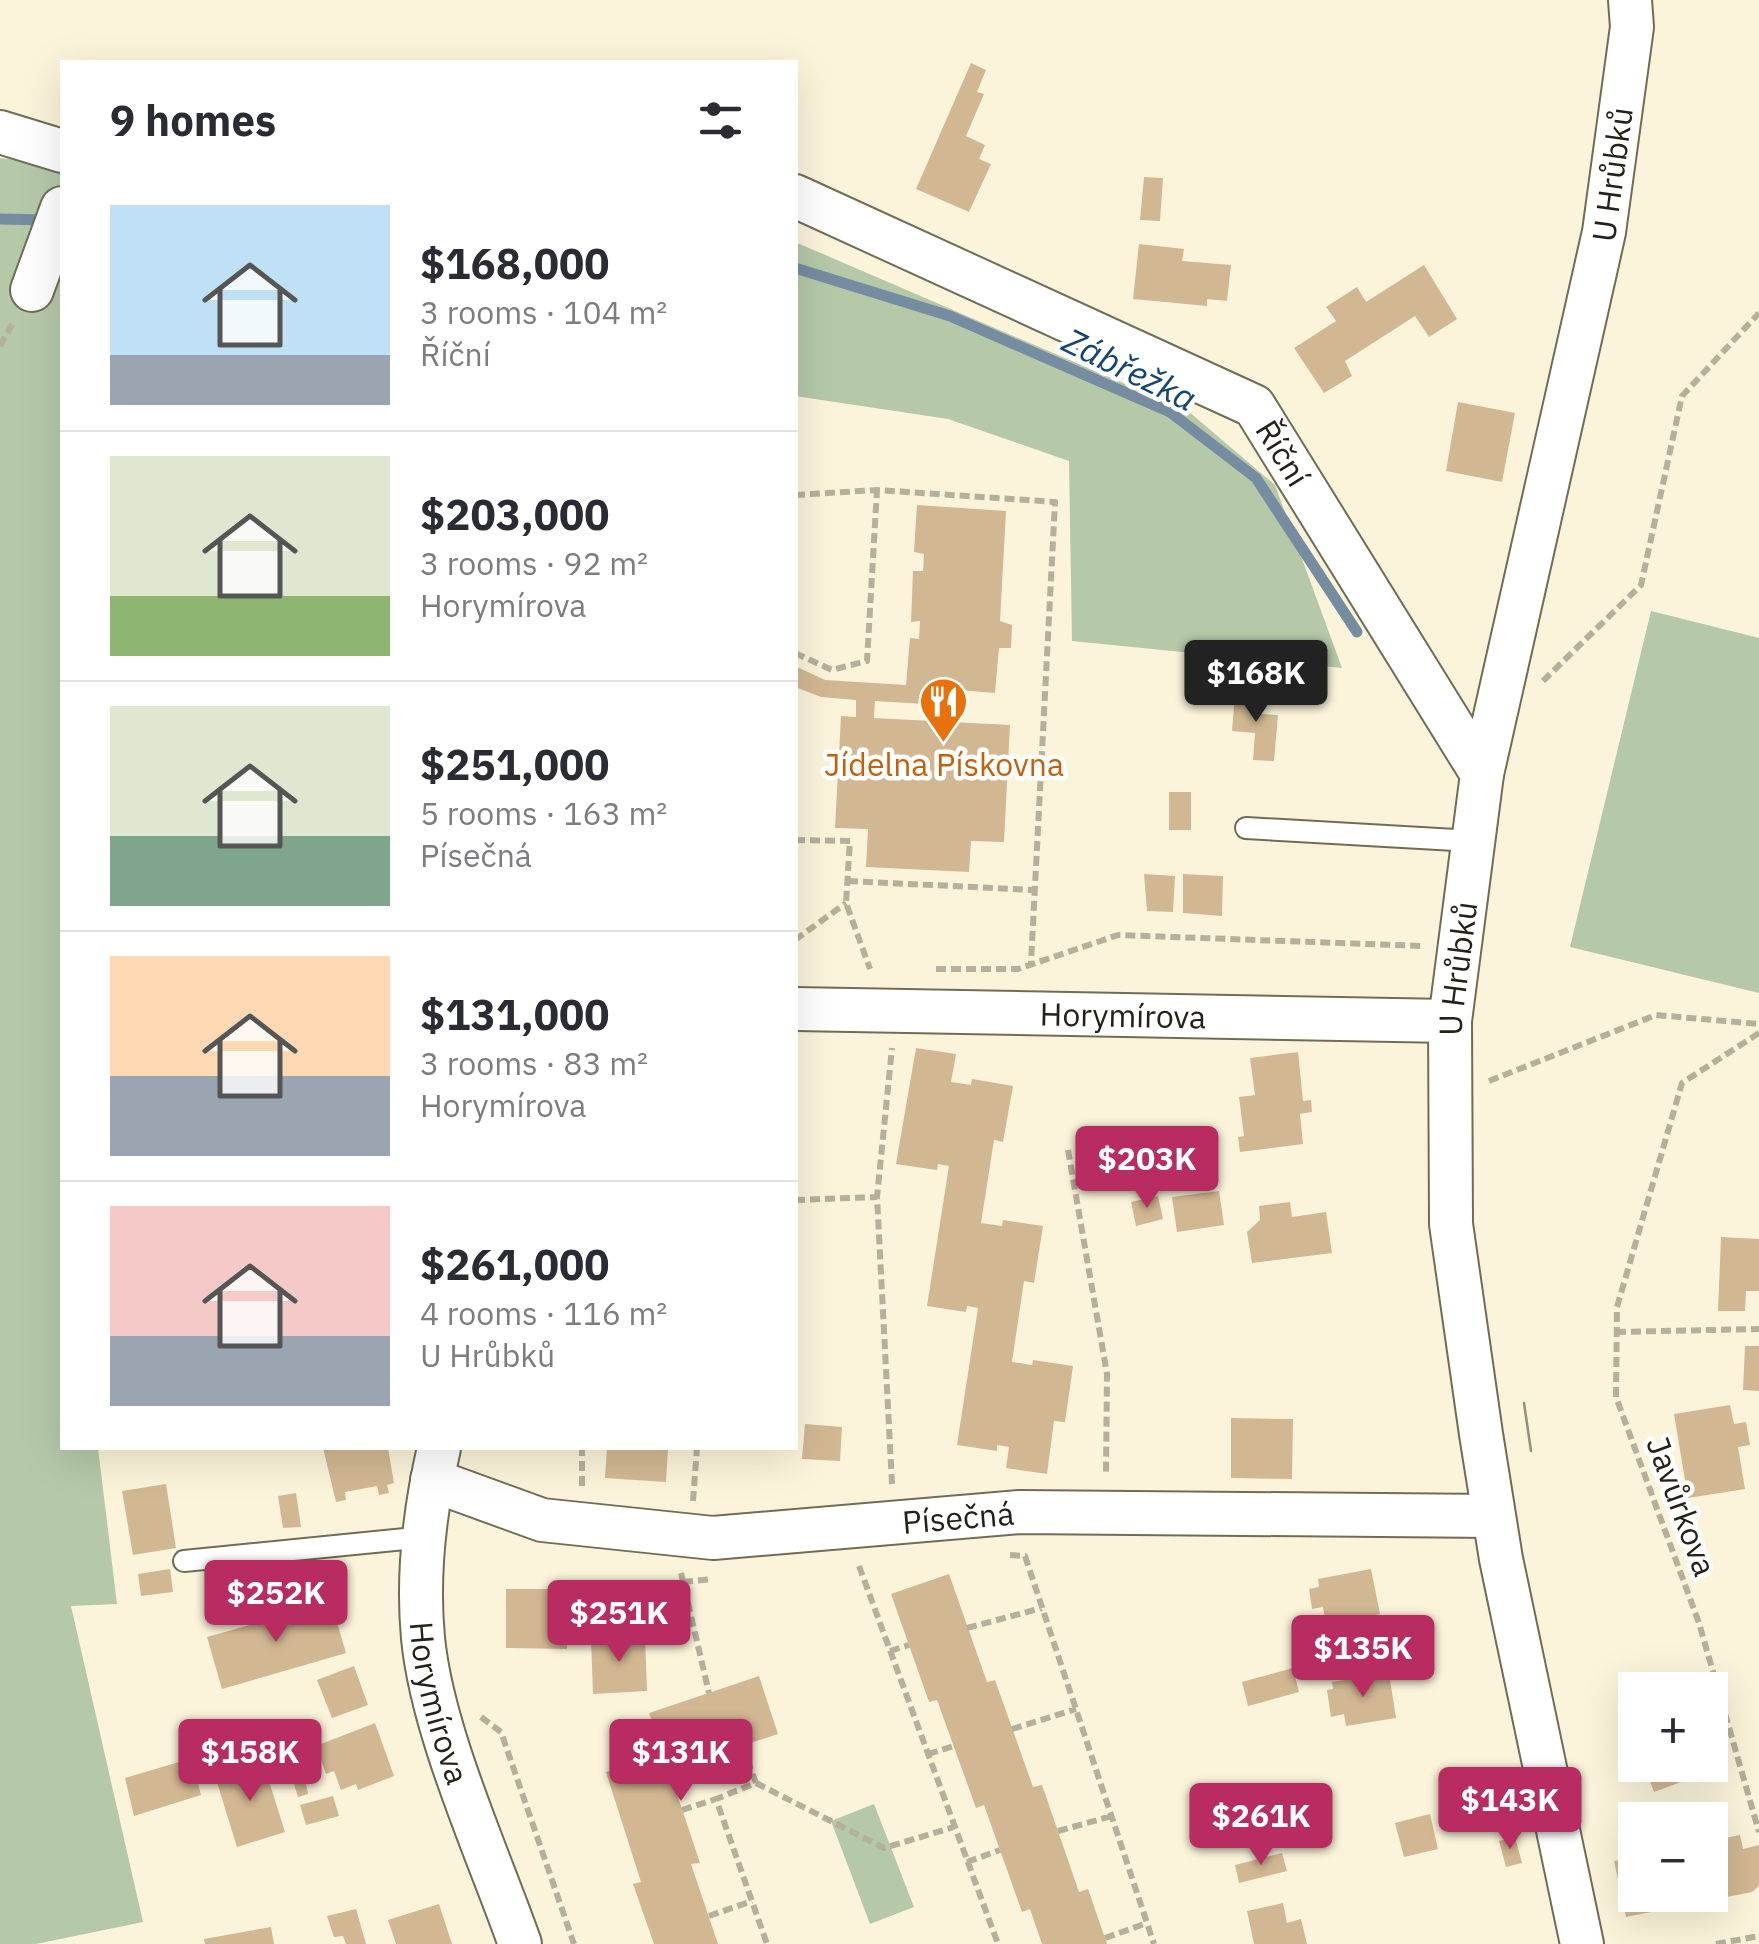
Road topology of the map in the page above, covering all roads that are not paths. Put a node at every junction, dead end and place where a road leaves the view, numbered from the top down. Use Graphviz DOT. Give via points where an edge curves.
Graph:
graph roads {
  1 [pos="1630,0"];
  2 [pos="0,132"];
  3 [pos="60,149"];
  4 [pos="798,197"];
  5 [pos="59,218"];
  6 [pos="32,290"];
  7 [pos="1482,774"];
  8 [pos="1246,828"];
  9 [pos="1474,840"];
  10 [pos="798,1009"];
  11 [pos="1450,1021"];
  12 [pos="435,1464"];
  13 [pos="1493,1516"];
  14 [pos="425,1537"];
  15 [pos="184,1561"];
  16 [pos="520,1944"];
  17 [pos="1582,1944"];
  1 -- 7 [label="street, U Hrůbků" via="1632,28 1604,232"];
  2 -- 3 [label="street"];
  4 -- 7 [label="street, Říční" via="1254,406"];
  5 -- 6 [label="street"];
  7 -- 9 [label="street, U Hrůbků"];
  8 -- 9 [label="lane"];
  9 -- 11 [label="street, U Hrůbků"];
  10 -- 11 [label="street, Horymírova"];
  11 -- 13 [label="street, U Hrůbků" via="1451,1224"];
  12 -- 13 [label="street, Písečná" via="542,1520 713,1538 1020,1512"];
  12 -- 14 [label="street, Horymírova"];
  13 -- 17 [label="street, U Hrůbků"];
  14 -- 15 [label="lane"];
  14 -- 16 [label="street, Horymírova" via="423,1639 435,1704"];
}
